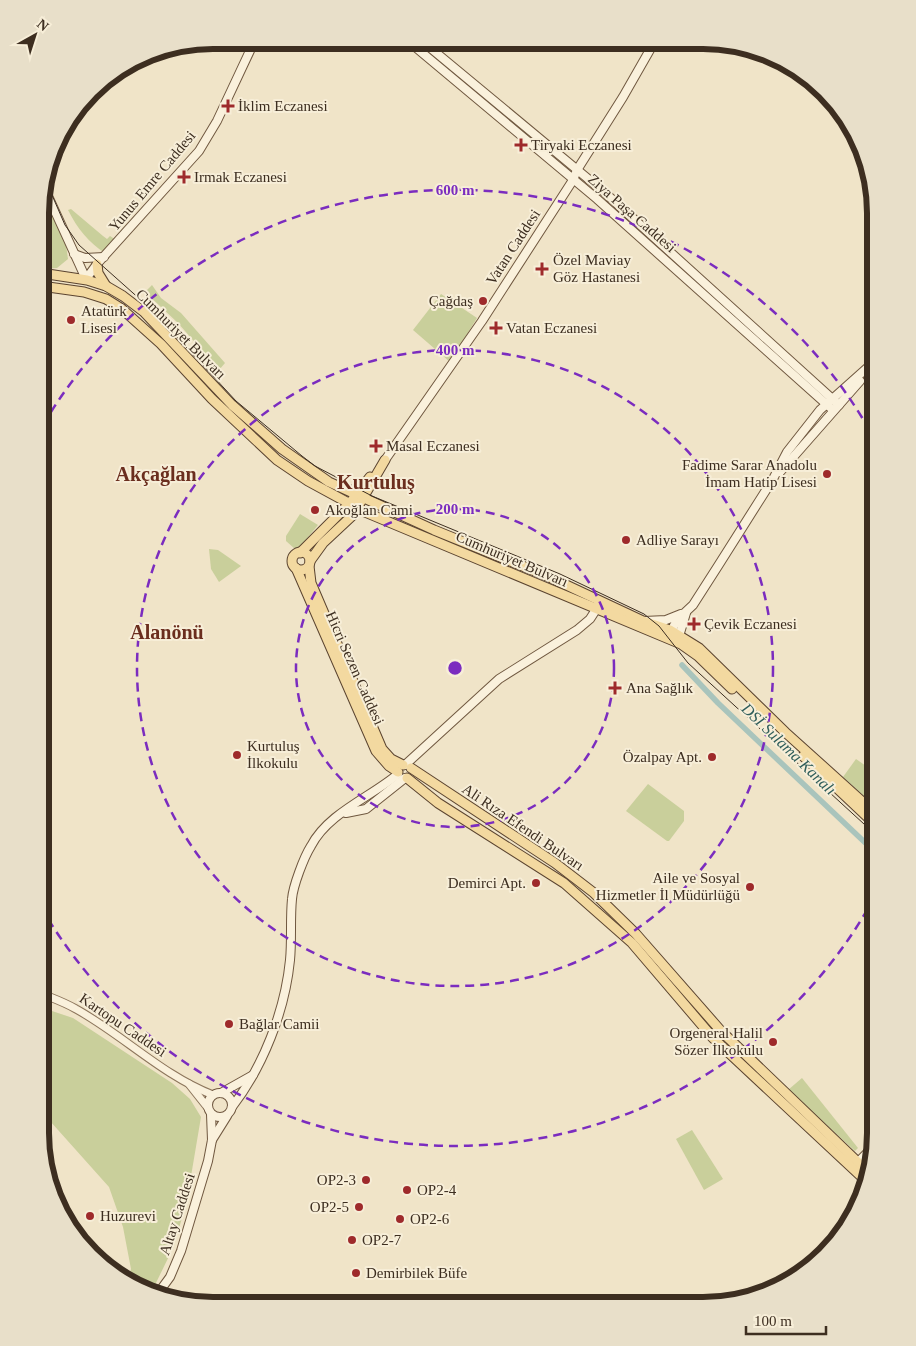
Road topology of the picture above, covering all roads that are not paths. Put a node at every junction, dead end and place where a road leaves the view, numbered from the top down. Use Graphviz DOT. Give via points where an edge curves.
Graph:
graph roads {
  1 [pos="251,49"];
  2 [pos="417,49"];
  3 [pos="432,49"];
  4 [pos="650,49"];
  5 [pos="577,170"];
  6 [pos="573,180"];
  7 [pos="50,199"];
  8 [pos="74,253"];
  9 [pos="100,261"];
  10 [pos="49,275"];
  11 [pos="85,285"];
  12 [pos="49,286"];
  13 [pos="106,286"];
  14 [pos="867,369"];
  15 [pos="867,374"];
  16 [pos="833,405"];
  17 [pos="385,460"];
  18 [pos="360,497"];
  19 [pos="354,505"];
  20 [pos="300,553"];
  21 [pos="309,564"];
  22 [pos="296,568"];
  23 [pos="601,601"];
  24 [pos="597,610"];
  25 [pos="686,613"];
  26 [pos="642,621"];
  27 [pos="670,630"];
  28 [pos="673,638"];
  29 [pos="404,771"];
  30 [pos="867,806"];
  31 [pos="867,816"];
  32 [pos="49,997"];
  33 [pos="253,1075"];
  34 [pos="189,1084"];
  35 [pos="217,1094"];
  36 [pos="232,1107"];
  37 [pos="210,1111"];
  38 [pos="227,1116"];
  39 [pos="212,1140"];
  40 [pos="866,1154"];
  41 [pos="858,1162"];
  42 [pos="864,1167"];
  43 [pos="861,1176"];
  44 [pos="161,1289"];
  1 -- 9 [label="main road, Yunus Emre Caddesi" via="199,151"];
  2 -- 6 [label="main road, Ziya Paşa Caddesi"];
  3 -- 5 [label="main road, Ziya Paşa Caddesi"];
  4 -- 5 [label="main road, Vatan Caddesi"];
  5 -- 6 [label="main road, Vatan Caddesi"];
  5 -- 16 [label="main road, Ziya Paşa Caddesi"];
  6 -- 16 [label="main road, Ziya Paşa Caddesi"];
  6 -- 17 [label="main road, Vatan Caddesi" via="482,321"];
  7 -- 8 [label="main road"];
  8 -- 9 [label="main road"];
  8 -- 11 [label="main road"];
  9 -- 11 [label="main road, Yunus Emre Caddesi"];
  9 -- 13 [label="main road" via="98,273"];
  10 -- 11 [label="main road"];
  11 -- 12 [label="main road"];
  11 -- 13 [label="main road, Cumhuriyet Bulvarı"];
  11 -- 19 [label="main road, Cumhuriyet Bulvarı" via="135,319 212,399 285,467"];
  13 -- 18 [label="main road, Cumhuriyet Bulvarı" via="144,312 232,405 282,448 309,470"];
  14 -- 16 [label="main road"];
  15 -- 16 [label="main road"];
  16 -- 25 [label="main road" via="816,415 787,452"];
  17 -- 18 [label="main road"];
  18 -- 19 [label="main road"];
  18 -- 23 [label="main road, Cumhuriyet Bulvarı"];
  19 -- 20 [label="main road"];
  19 -- 21 [label="main road" via="353,516 323,543"];
  19 -- 24 [label="main road, Cumhuriyet Bulvarı"];
  20 -- 21 [label="main road" via="305,554"];
  20 -- 22 [label="main road" via="292,561"];
  21 -- 22 [label="main road" via="301,570"];
  21 -- 29 [label="main road" via="312,583 382,749"];
  22 -- 29 [label="main road, Hicri Sezen Caddesi" via="376,751 389,766"];
  23 -- 24 [label="main road"];
  23 -- 26 [label="main road, Cumhuriyet Bulvarı"];
  24 -- 28 [label="main road, Cumhuriyet Bulvarı"];
  24 -- 29 [label="main road" via="577,630 499,679 440,732 426,751"];
  25 -- 26 [label="main road" via="666,620"];
  25 -- 27 [label="main road"];
  25 -- 28 [label="main road"];
  26 -- 27 [label="main road, Cumhuriyet Bulvarı"];
  27 -- 28 [label="main road, Cumhuriyet Bulvarı"];
  28 -- 30 [label="main road, Cumhuriyet Bulvarı" via="699,648"];
  28 -- 31 [label="main road, Cumhuriyet Bulvarı" via="698,656"];
  29 -- 33 [label="main road" via="366,809 342,814 320,832 310,846 292,897 286,985 266,1048"];
  29 -- 41 [label="main road, Ali Rıza Efendi Bulvarı" via="555,863 594,893 638,937 721,1032"];
  29 -- 43 [label="main road, Ali Rıza Efendi Bulvarı" via="446,808 564,883 632,942 713,1038"];
  32 -- 34 [label="street, Kartopu Caddesi" via="76,1009"];
  33 -- 35 [label="main road"];
  33 -- 36 [label="main road"];
  34 -- 35 [label="street"];
  34 -- 37 [label="street"];
  35 -- 36 [label="main road" via="228,1096"];
  35 -- 37 [label="main road" via="208,1102"];
  36 -- 38 [label="main road"];
  37 -- 38 [label="main road" via="217,1117"];
  37 -- 39 [label="main road"];
  38 -- 39 [label="main road"];
  39 -- 44 [label="main road, Altay Caddesi" via="181,1251"];
  40 -- 41 [label="main road"];
  41 -- 42 [label="main road, Ali Rıza Efendi Bulvarı"];
}
